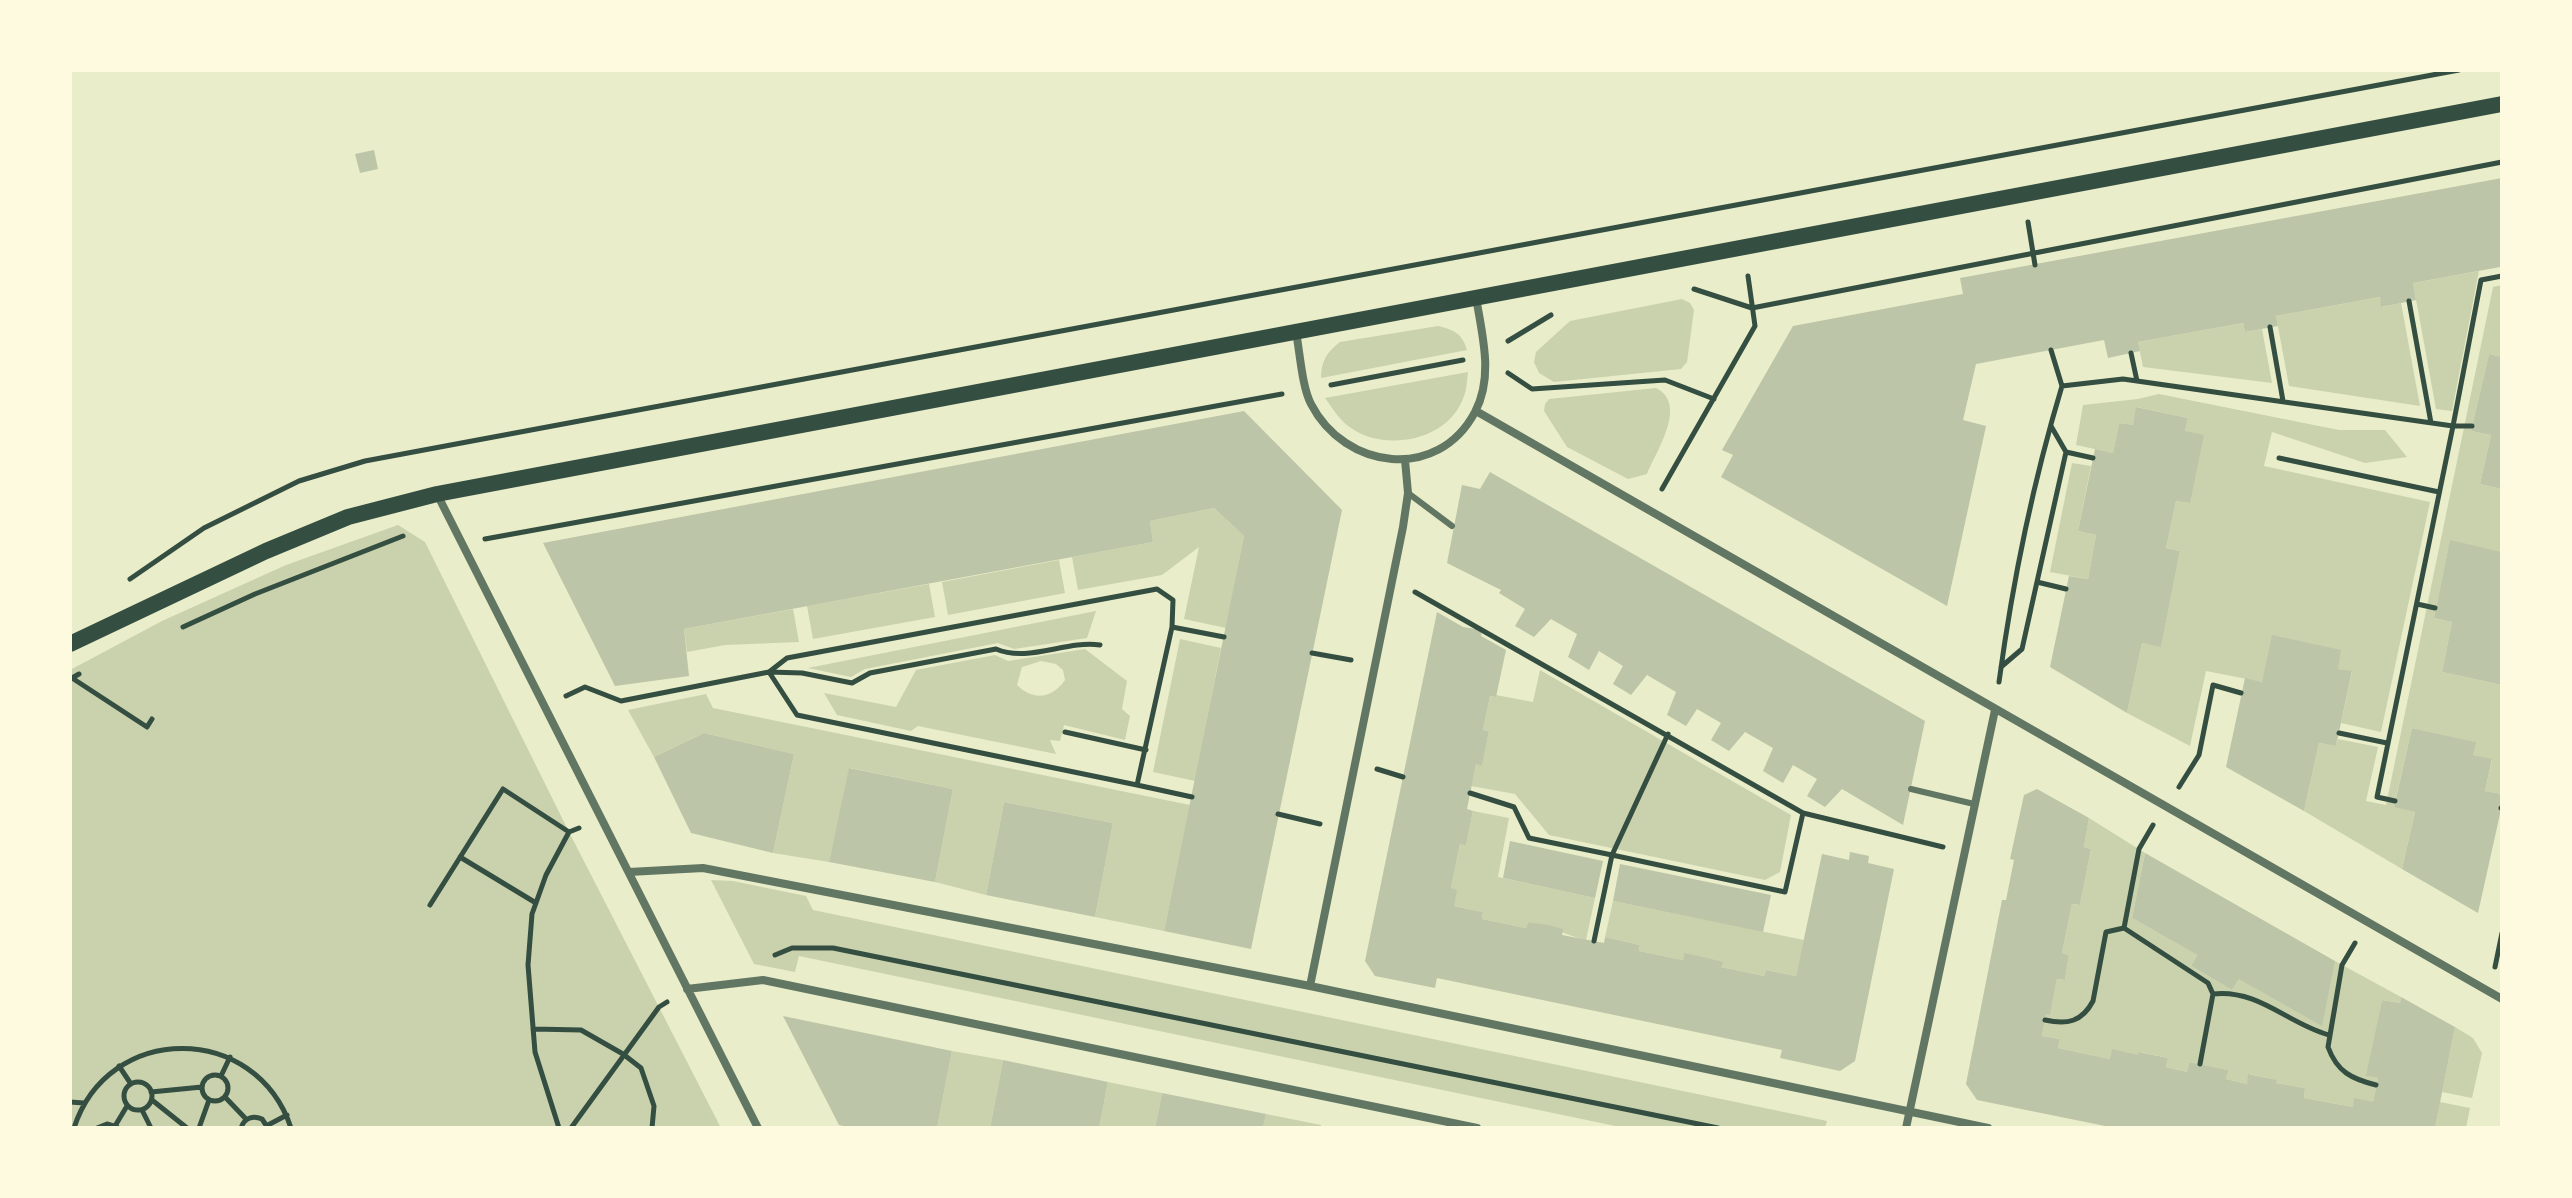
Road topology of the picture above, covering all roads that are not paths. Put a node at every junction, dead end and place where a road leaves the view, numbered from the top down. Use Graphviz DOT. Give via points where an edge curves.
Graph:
graph roads {
  1 [pos="2502,104"];
  2 [pos="1475,297"];
  3 [pos="1296,331"];
  4 [pos="1476,411"];
  5 [pos="1405,460"];
  6 [pos="1408,493"];
  7 [pos="437,494"];
  8 [pos="1452,526"];
  9 [pos="70,644"];
  10 [pos="1995,710"];
  11 [pos="1911,789"];
  12 [pos="1974,804"];
  13 [pos="629,872"];
  14 [pos="1310,986"];
  15 [pos="687,989"];
  16 [pos="2502,999"];
  17 [pos="1910,1112"];
  18 [pos="1454,1126"];
  19 [pos="758,1128"];
  20 [pos="1477,1128"];
  21 [pos="1906,1128"];
  22 [pos="1988,1128"];
  1 -- 2 [label="main road"];
  2 -- 3 [label="main road"];
  2 -- 4 [label="street" via="1485,356"];
  3 -- 5 [label="street" via="1309,401 1320,420 1342,443 1362,453"];
  3 -- 7 [label="main road"];
  4 -- 5 [label="street" via="1437,450"];
  4 -- 10 [label="street"];
  5 -- 6 [label="street"];
  6 -- 8 [label="lane"];
  6 -- 14 [label="street"];
  7 -- 9 [label="main road" via="348,517"];
  7 -- 13 [label="street"];
  10 -- 12 [label="street"];
  10 -- 16 [label="street"];
  11 -- 12 [label="lane"];
  12 -- 17 [label="street"];
  13 -- 14 [label="street" via="703,868"];
  13 -- 15 [label="street"];
  14 -- 17 [label="street"];
  15 -- 18 [label="street" via="763,980"];
  15 -- 19 [label="street"];
  17 -- 21 [label="street"];
  17 -- 22 [label="street"];
  18 -- 20 [label="street"];
}
